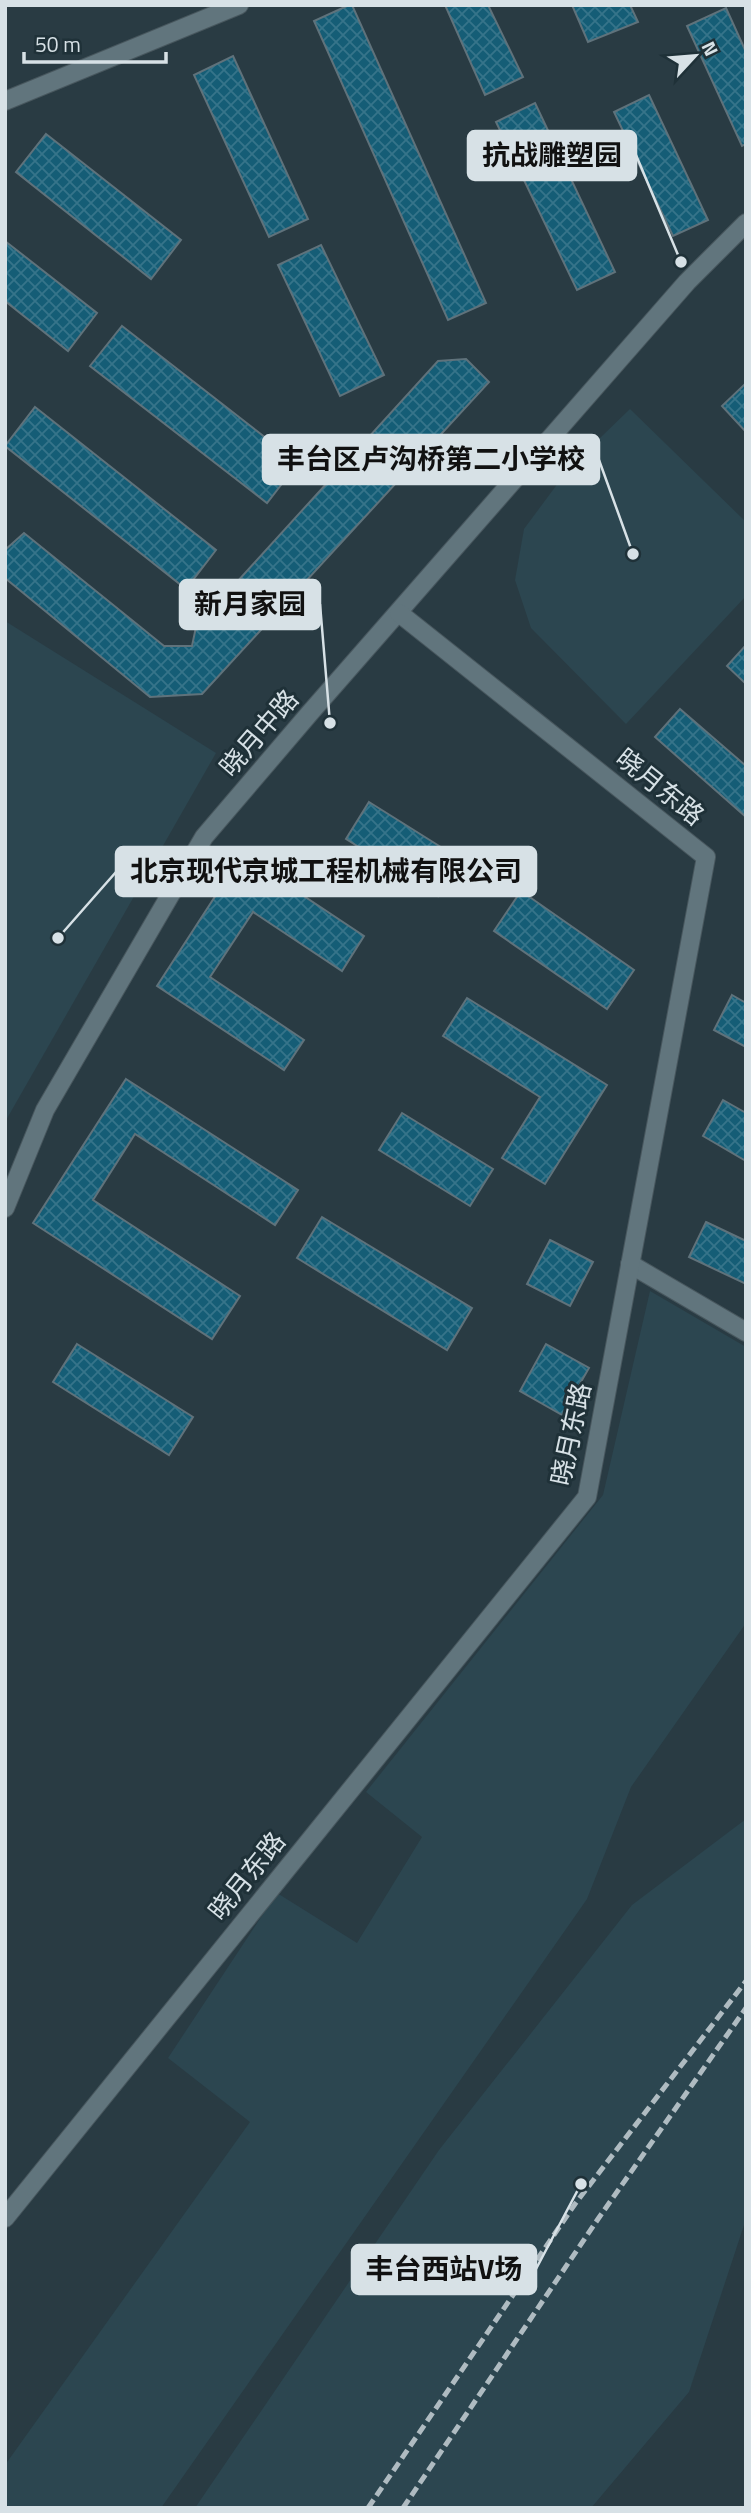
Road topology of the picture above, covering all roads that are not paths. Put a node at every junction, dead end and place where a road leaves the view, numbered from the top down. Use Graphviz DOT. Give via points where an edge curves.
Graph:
graph roads {
  1 [pos="239,5"];
  2 [pos="5,101"];
  3 [pos="746,223"];
  4 [pos="399,613"];
  5 [pos="5,1209"];
  6 [pos="630,1264"];
  7 [pos="746,1332"];
  8 [pos="9,2206"];
  1 -- 2 [label="street"];
  3 -- 4 [label="street, 晓月中路" via="687,282"];
  4 -- 5 [label="street, 晓月中路" via="204,837 45,1110"];
  4 -- 6 [label="street, 晓月东路" via="706,857"];
  6 -- 7 [label="street"];
  6 -- 8 [label="street, 晓月东路" via="587,1497"];
}
